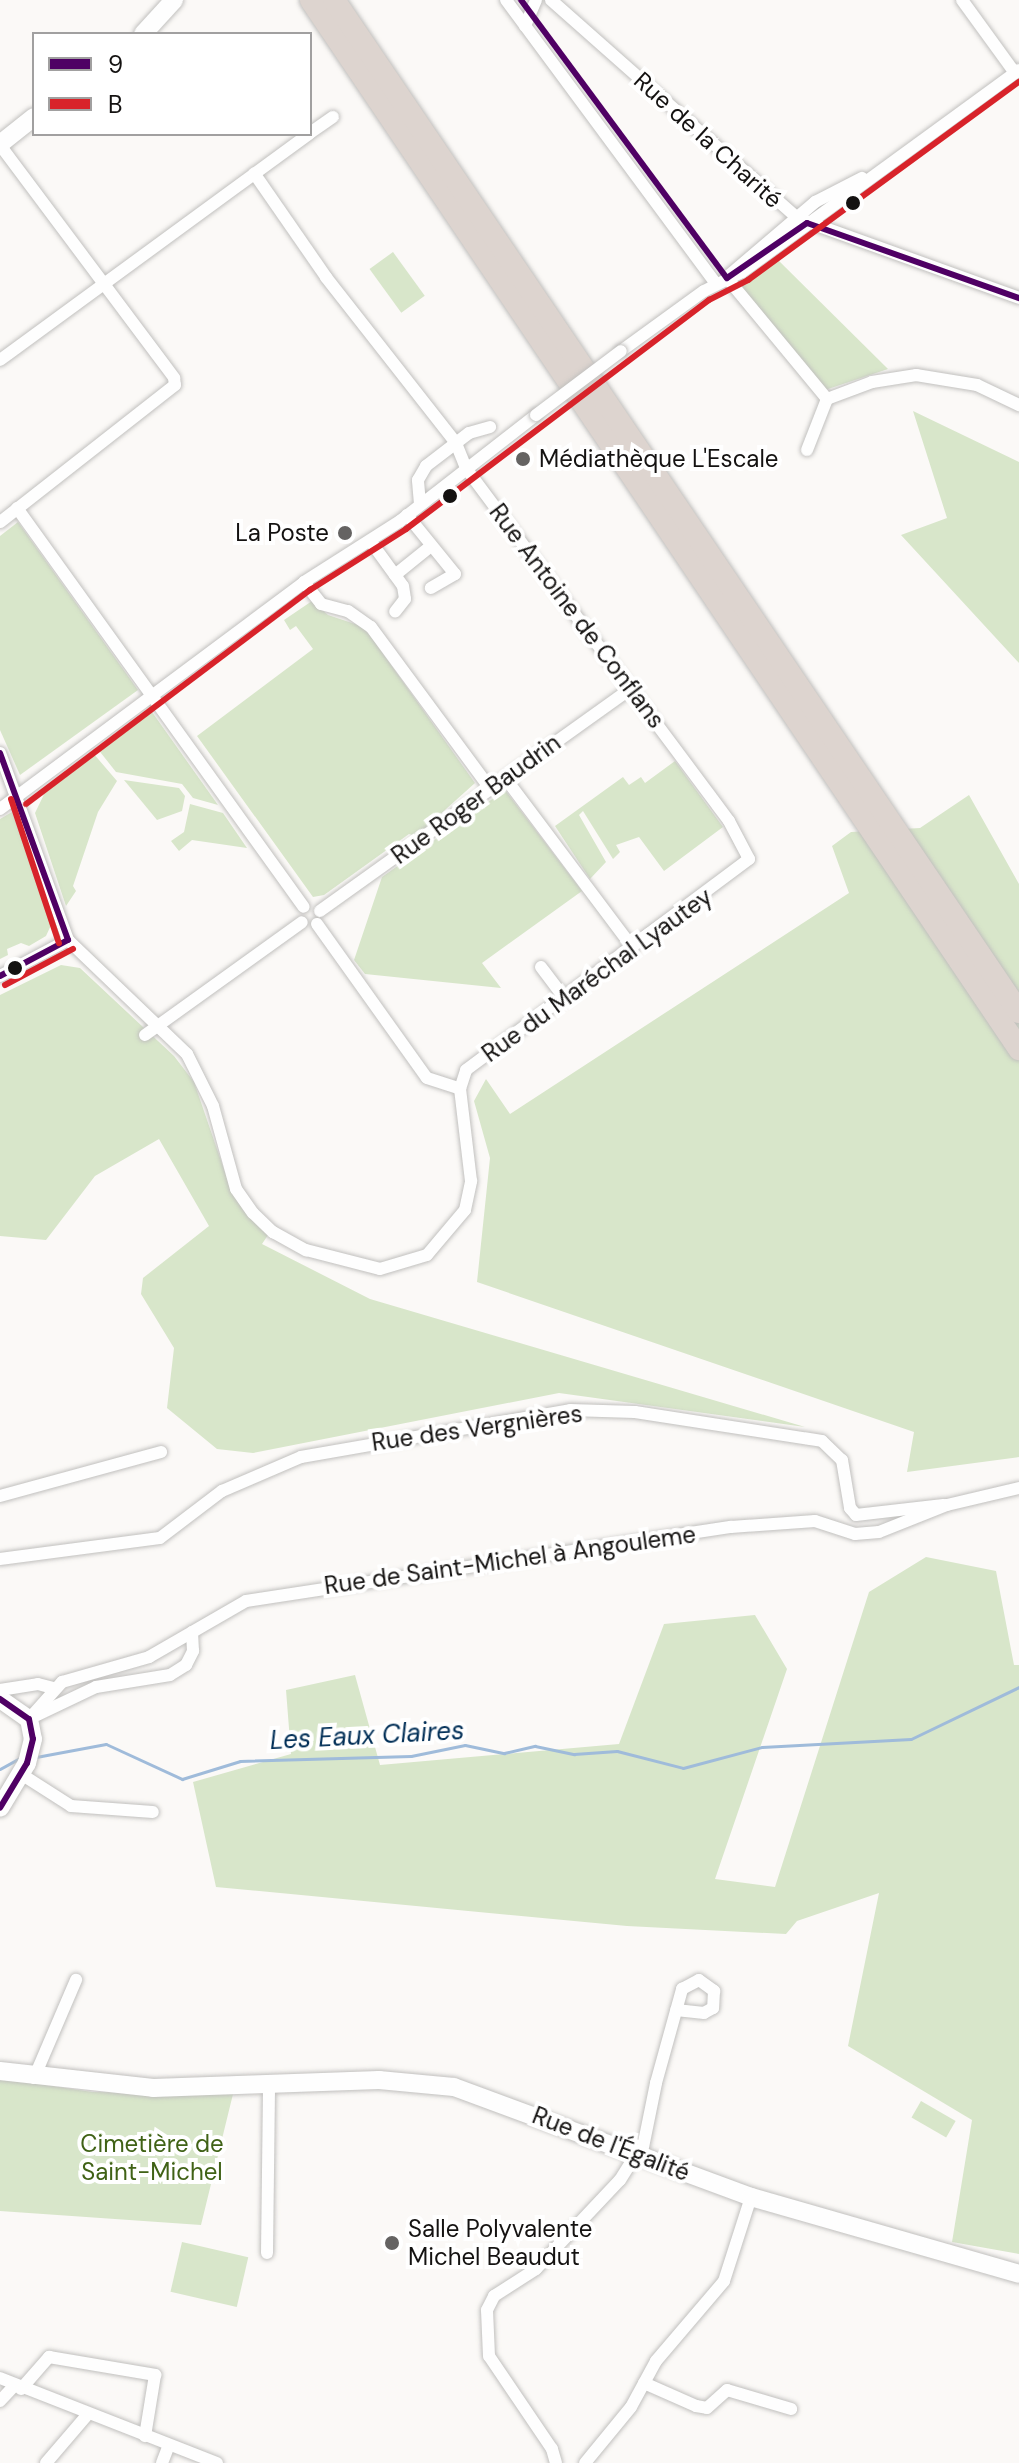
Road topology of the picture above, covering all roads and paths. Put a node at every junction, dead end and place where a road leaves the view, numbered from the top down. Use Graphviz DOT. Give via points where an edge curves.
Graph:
graph roads {
  1 [pos="174,0"];
  2 [pos="311,0"];
  3 [pos="506,0"];
  4 [pos="536,0"];
  5 [pos="551,0"];
  6 [pos="962,0"];
  7 [pos="338,5"];
  8 [pos="525,26"];
  9 [pos="145,32"];
  10 [pos="1017,72"];
  11 [pos="333,117"];
  12 [pos="32,119"];
  13 [pos="312,132"];
  14 [pos="306,136"];
  15 [pos="0,144"];
  16 [pos="254,173"];
  17 [pos="802,221"];
  18 [pos="722,281"];
  19 [pos="104,283"];
  20 [pos="1019,298"];
  21 [pos="0,360"];
  22 [pos="827,399"];
  23 [pos="1019,405"];
  24 [pos="490,427"];
  25 [pos="456,443"];
  26 [pos="807,450"];
  27 [pos="466,468"];
  28 [pos="420,504"];
  29 [pos="17,508"];
  30 [pos="407,515"];
  31 [pos="0,522"];
  32 [pos="371,542"];
  33 [pos="431,546"];
  34 [pos="395,575"];
  35 [pos="304,582"];
  36 [pos="431,588"];
  37 [pos="395,612"];
  38 [pos="631,688"];
  39 [pos="153,695"];
  40 [pos="0,753"];
  41 [pos="506,779"];
  42 [pos="489,787"];
  43 [pos="20,796"];
  44 [pos="0,809"];
  45 [pos="744,868"];
  46 [pos="304,907"];
  47 [pos="320,911"];
  48 [pos="302,922"];
  49 [pos="317,924"];
  50 [pos="68,940"];
  51 [pos="633,948"];
  52 [pos="541,967"];
  53 [pos="0,976"];
  54 [pos="565,999"];
  55 [pos="1019,1012"];
  56 [pos="150,1031"];
  57 [pos="1019,1049"];
  58 [pos="460,1089"];
  59 [pos="161,1452"];
  60 [pos="1019,1488"];
  61 [pos="0,1496"];
  62 [pos="947,1505"];
  63 [pos="0,1559"];
  64 [pos="192,1632"];
  65 [pos="53,1688"];
  66 [pos="0,1690"];
  67 [pos="0,1699"];
  68 [pos="33,1717"];
  69 [pos="26,1761"];
  70 [pos="0,1808"];
  71 [pos="153,1812"];
  72 [pos="76,1980"];
  73 [pos="676,2010"];
  74 [pos="0,2071"];
  75 [pos="34,2078"];
  76 [pos="269,2085"];
  77 [pos="638,2156"];
  78 [pos="751,2197"];
  79 [pos="267,2253"];
  80 [pos="946,2254"];
  81 [pos="1019,2263"];
  82 [pos="1019,2274"];
  83 [pos="0,2378"];
  84 [pos="644,2383"];
  85 [pos="17,2387"];
  86 [pos="0,2401"];
  87 [pos="791,2409"];
  88 [pos="88,2414"];
  89 [pos="145,2436"];
  90 [pos="169,2445"];
  91 [pos="46,2463"];
  92 [pos="162,2463"];
  93 [pos="217,2463"];
  94 [pos="556,2463"];
  95 [pos="585,2463"];
  1 -- 9 [label="street"];
  2 -- 57 [label="highway"];
  3 -- 8 [label="street"];
  4 -- 8 [label="street"];
  5 -- 17 [label="street, Rue de la Charité"];
  6 -- 10 [label="street"];
  7 -- 55 [label="highway"];
  8 -- 18 [label="street"];
  10 -- 17 [label="street"];
  11 -- 13 [label="street"];
  12 -- 15 [label="street"];
  14 -- 16 [label="street"];
  15 -- 19 [label="street"];
  16 -- 19 [label="street"];
  16 -- 25 [label="street, Rue Antoine de Conflans" via="326,277"];
  17 -- 18 [label="street"];
  17 -- 20 [label="street, Rue de la Charité"];
  18 -- 22 [label="street"];
  18 -- 27 [label="street, bridge"];
  19 -- 21 [label="street"];
  19 -- 29 [label="street" via="175,385"];
  22 -- 23 [label="street" via="903,376 944,377"];
  22 -- 26 [label="street"];
  24 -- 25 [label="street"];
  25 -- 27 [label="street, Rue Antoine de Conflans"];
  25 -- 28 [label="street" via="426,466 418,480"];
  27 -- 28 [label="street"];
  27 -- 38 [label="street, Rue Antoine de Conflans"];
  28 -- 30 [label="street"];
  29 -- 31 [label="street"];
  29 -- 39 [label="street"];
  30 -- 32 [label="street"];
  30 -- 33 [label="street"];
  32 -- 34 [label="street"];
  32 -- 35 [label="street"];
  33 -- 34 [label="street"];
  33 -- 36 [label="street" via="458,572"];
  34 -- 37 [label="street" via="405,599"];
  35 -- 39 [label="street"];
  35 -- 42 [label="street" via="321,604 348,611 371,627"];
  38 -- 41 [label="street, Rue Roger Baudrin"];
  38 -- 45 [label="street, Rue Antoine de Conflans" via="748,850"];
  39 -- 43 [label="street"];
  39 -- 46 [label="street"];
  40 -- 43 [label="street"];
  41 -- 42 [label="street, Rue Roger Baudrin"];
  41 -- 51 [label="street"];
  42 -- 47 [label="street, Rue Roger Baudrin"];
  43 -- 44 [label="street"];
  43 -- 50 [label="street"];
  45 -- 51 [label="street, Rue du Maréchal Lyautey"];
  46 -- 47 [label="street"];
  46 -- 48 [label="street"];
  47 -- 49 [label="street"];
  48 -- 49 [label="street"];
  48 -- 56 [label="street"];
  49 -- 58 [label="street" via="427,1078"];
  50 -- 53 [label="street"];
  50 -- 56 [label="street"];
  51 -- 54 [label="street, Rue du Maréchal Lyautey"];
  52 -- 54 [label="street"];
  54 -- 58 [label="street, Rue du Maréchal Lyautey" via="466,1070"];
  56 -- 58 [label="street" via="187,1054 206,1086 236,1189 253,1213 273,1232 306,1250 351,1265 380,1269 427,1255 465,1210 471,1181"];
  59 -- 61 [label="street"];
  60 -- 62 [label="street, Rue de Saint-Michel à Angouleme"];
  62 -- 63 [label="street, Rue des Vergnières" via="922,1503 862,1516 848,1502 837,1451 822,1441 635,1412 570,1410 301,1457 222,1491 160,1538"];
  62 -- 64 [label="street, Rue de Saint-Michel à Angouleme" via="879,1532 855,1534 815,1521 731,1527 273,1595 231,1607"];
  64 -- 65 [label="street, Rue de Saint-Michel à Angouleme" via="149,1657"];
  64 -- 68 [label="street" via="193,1651 186,1665 170,1675 96,1687"];
  65 -- 66 [label="street, Rue de Saint-Michel à Angouleme" via="38,1684"];
  65 -- 68 [label="street"];
  67 -- 68 [label="street"];
  68 -- 69 [label="street"];
  69 -- 70 [label="street"];
  69 -- 71 [label="street" via="71,1806"];
  72 -- 75 [label="street"];
  73 -- 77 [label="street"];
  74 -- 75 [label="street, Rue de l'Égalité"];
  75 -- 76 [label="street, Rue de l'Égalité" via="153,2088"];
  76 -- 77 [label="street, Rue de l'Égalité" via="379,2080 454,2087"];
  76 -- 79 [label="street"];
  77 -- 78 [label="street, Rue de l'Égalité"];
  77 -- 94 [label="street" via="536,2269 494,2296 487,2310 489,2356"];
  78 -- 80 [label="street, Rue de l'Égalité"];
  78 -- 84 [label="street" via="724,2281 656,2361"];
  80 -- 81 [label="street, Rue de l'Égalité"];
  80 -- 82 [label="street, Rue de l'Égalité"];
  83 -- 85 [label="street"];
  84 -- 87 [label="street" via="707,2408 727,2390"];
  84 -- 95 [label="street"];
  85 -- 86 [label="street"];
  85 -- 88 [label="street"];
  85 -- 89 [label="street" via="49,2357 155,2375"];
  88 -- 89 [label="street"];
  88 -- 91 [label="street"];
  89 -- 90 [label="street"];
  90 -- 92 [label="street"];
  90 -- 93 [label="street"];
}
